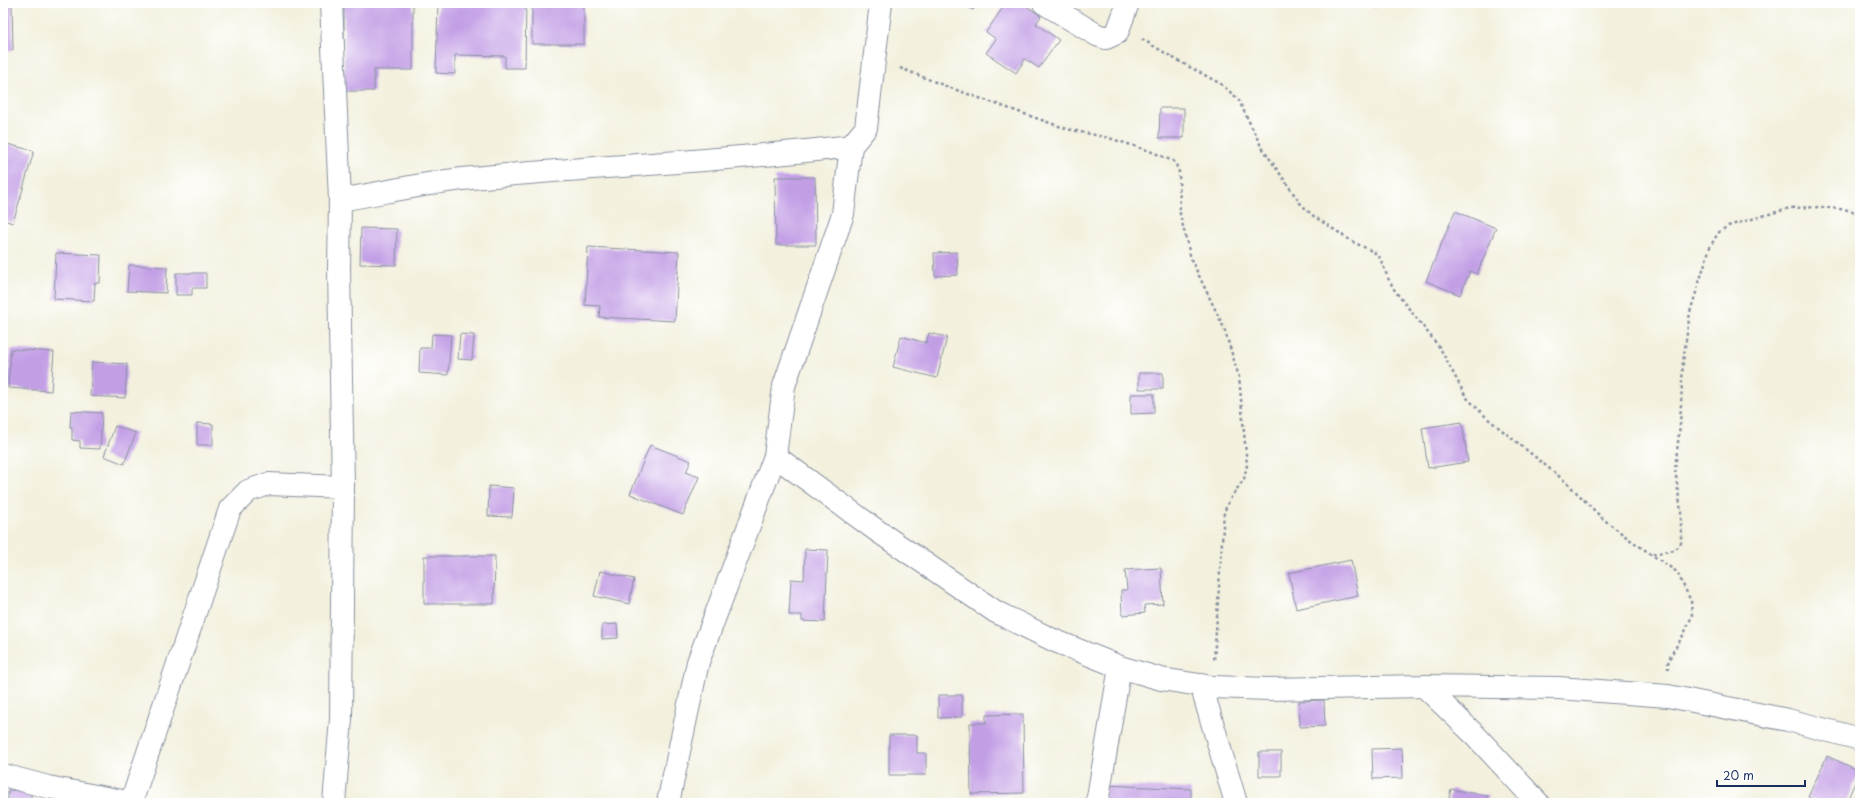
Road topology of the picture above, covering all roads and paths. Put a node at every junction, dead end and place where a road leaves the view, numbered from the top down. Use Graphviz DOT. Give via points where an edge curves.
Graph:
graph roads {
  1 [pos="331,3"];
  2 [pos="881,3"];
  3 [pos="1044,3"];
  4 [pos="1128,3"];
  5 [pos="1120,24"];
  6 [pos="875,58"];
  7 [pos="851,146"];
  8 [pos="340,200"];
  9 [pos="1860,214"];
  10 [pos="775,456"];
  11 [pos="342,487"];
  12 [pos="1652,554"];
  13 [pos="1120,667"];
  14 [pos="1207,686"];
  15 [pos="1424,686"];
  16 [pos="1668,696"];
  17 [pos="1860,740"];
  18 [pos="3,775"];
  19 [pos="132,803"];
  20 [pos="334,803"];
  21 [pos="668,803"];
  22 [pos="1097,803"];
  23 [pos="1236,803"];
  24 [pos="1538,803"];
  1 -- 8 [label="street"];
  2 -- 6 [label="street"];
  3 -- 5 [label="street" via="1106,38 1117,33"];
  4 -- 5 [label="street"];
  5 -- 12 [label="path" via="1175,59 1221,84 1238,99 1261,146 1300,203 1312,215 1380,258 1395,291 1440,348 1466,397 1487,418 1566,482 1602,518"];
  6 -- 7 [label="street" via="866,128"];
  6 -- 14 [label="path" via="1067,129 1109,138 1176,162 1180,178 1180,214 1191,259 1224,328 1239,377 1247,465 1244,479 1224,512"];
  7 -- 8 [label="street" via="725,159 620,165 460,180"];
  7 -- 10 [label="street" via="843,214 784,386"];
  8 -- 11 [label="street"];
  9 -- 12 [label="path" via="1821,207 1790,208 1728,226 1718,233 1710,248 1690,312 1683,362 1675,470 1681,512 1681,543 1675,550"];
  10 -- 13 [label="street" via="876,530 996,612 1053,640"];
  10 -- 21 [label="street" via="698,662"];
  11 -- 19 [label="street" via="268,484 248,491 230,508"];
  11 -- 20 [label="street" via="341,719"];
  12 -- 16 [label="path" via="1681,577 1692,609 1690,621 1668,663"];
  13 -- 14 [label="street" via="1161,679"];
  13 -- 22 [label="street"];
  14 -- 15 [label="street" via="1269,689"];
  14 -- 23 [label="street"];
  15 -- 16 [label="street" via="1558,688"];
  15 -- 24 [label="street" via="1475,735"];
  16 -- 17 [label="street" via="1788,720"];
  18 -- 19 [label="street" via="48,787"];
}
